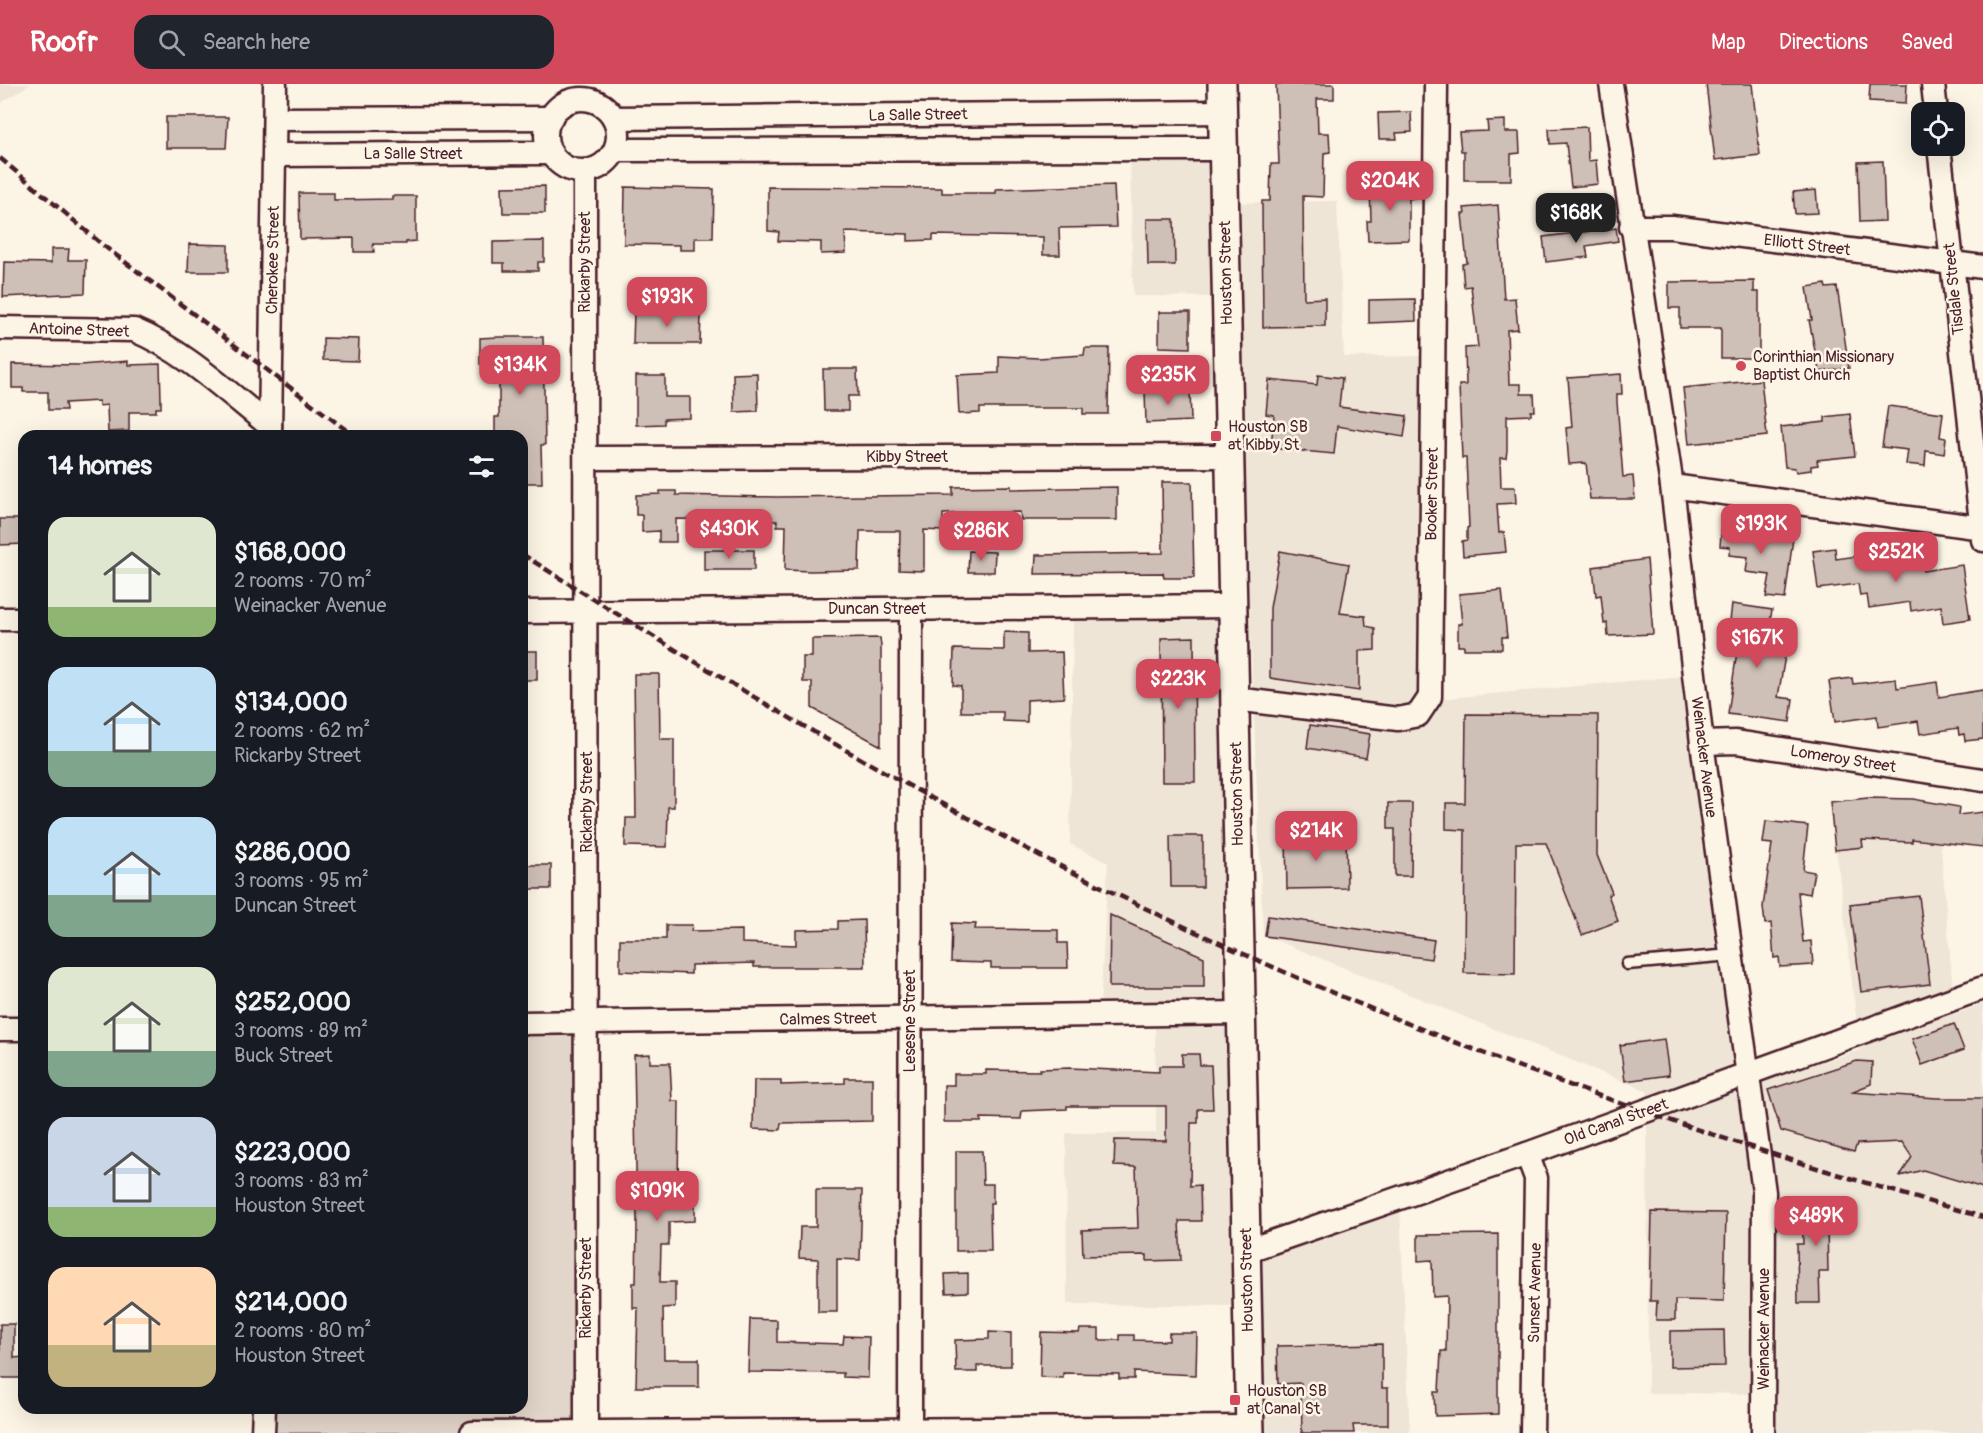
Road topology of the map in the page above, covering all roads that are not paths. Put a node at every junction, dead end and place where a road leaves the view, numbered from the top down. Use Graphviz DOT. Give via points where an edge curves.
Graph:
graph roads {
  1 [pos="275,84"];
  2 [pos="1222,84"];
  3 [pos="1436,84"];
  4 [pos="1611,84"];
  5 [pos="1933,84"];
  6 [pos="582,92"];
  7 [pos="1935,102"];
  8 [pos="1223,112"];
  9 [pos="884,115"];
  10 [pos="550,118"];
  11 [pos="614,118"];
  12 [pos="276,119"];
  13 [pos="1223,149"];
  14 [pos="615,150"];
  15 [pos="885,150"];
  16 [pos="550,153"];
  17 [pos="275,155"];
  18 [pos="1940,156"];
  19 [pos="585,171"];
  20 [pos="1631,227"];
  21 [pos="1951,263"];
  22 [pos="1983,267"];
  23 [pos="0,328"];
  24 [pos="269,430"];
  25 [pos="270,430"];
  26 [pos="1229,456"];
  27 [pos="586,458"];
  28 [pos="1672,486"];
  29 [pos="1982,532"];
  30 [pos="1232,606"];
  31 [pos="911,609"];
  32 [pos="528,612"];
  33 [pos="586,612"];
  34 [pos="0,619"];
  35 [pos="18,619"];
  36 [pos="1235,699"];
  37 [pos="1702,743"];
  38 [pos="1983,780"];
  39 [pos="1731,955"];
  40 [pos="1627,964"];
  41 [pos="1983,988"];
  42 [pos="1242,1013"];
  43 [pos="910,1017"];
  44 [pos="587,1022"];
  45 [pos="528,1023"];
  46 [pos="0,1029"];
  47 [pos="18,1029"];
  48 [pos="1748,1074"];
  49 [pos="1527,1154"];
  50 [pos="1246,1251"];
  51 [pos="264,1414"];
  52 [pos="1250,1430"];
  53 [pos="910,1431"];
  54 [pos="586,1432"];
  55 [pos="264,1433"];
  56 [pos="472,1433"];
  57 [pos="1532,1433"];
  58 [pos="1763,1433"];
  1 -- 12 [label="street, Cherokee Street"];
  2 -- 8 [label="street, Houston Street"];
  3 -- 36 [label="street, Booker Street" via="1430,697 1418,715 1398,719"];
  4 -- 20 [label="street, Weinacker Avenue"];
  5 -- 7 [label="street"];
  6 -- 10 [label="street"];
  6 -- 11 [label="street"];
  8 -- 9 [label="street, La Salle Street"];
  8 -- 13 [label="street, Houston Street"];
  9 -- 11 [label="street, La Salle Street"];
  9 -- 15 [label="street"];
  10 -- 12 [label="street"];
  10 -- 16 [label="street" via="546,136"];
  11 -- 14 [label="street" via="619,134"];
  12 -- 17 [label="street, Cherokee Street"];
  13 -- 15 [label="street"];
  13 -- 26 [label="street, Houston Street"];
  14 -- 15 [label="street"];
  14 -- 19 [label="street" via="603,165"];
  16 -- 17 [label="street, La Salle Street"];
  16 -- 19 [label="street" via="565,167"];
  17 -- 25 [label="street, Cherokee Street"];
  18 -- 21 [label="street, Tisdale Street"];
  19 -- 27 [label="street, Rickarby Street"];
  20 -- 21 [label="street, Elliott Street" via="1672,227"];
  20 -- 28 [label="street, Weinacker Avenue"];
  21 -- 22 [label="street, Elliott Street"];
  21 -- 29 [label="street, Tisdale Street"];
  23 -- 24 [label="street, Antoine Street" via="134,330 179,354"];
  26 -- 27 [label="street, Kibby Street"];
  26 -- 30 [label="street, Houston Street"];
  27 -- 33 [label="street, Rickarby Street"];
  28 -- 29 [label="street"];
  28 -- 37 [label="street, Weinacker Avenue"];
  30 -- 31 [label="street, Duncan Street"];
  30 -- 36 [label="street, Houston Street"];
  31 -- 33 [label="street, Duncan Street"];
  31 -- 43 [label="street, Lesesne Street"];
  32 -- 33 [label="street, Duncan Street"];
  33 -- 44 [label="street, Rickarby Street"];
  34 -- 35 [label="street"];
  36 -- 42 [label="street, Houston Street"];
  37 -- 38 [label="street, Lomeroy Street" via="1736,742"];
  37 -- 39 [label="street, Weinacker Avenue"];
  39 -- 40 [label="lane"];
  39 -- 48 [label="street, Weinacker Avenue"];
  41 -- 48 [label="street, Old Canal Street"];
  42 -- 43 [label="street, Calmes Street"];
  42 -- 50 [label="street, Houston Street"];
  43 -- 44 [label="street, Calmes Street"];
  43 -- 53 [label="street, Lesesne Street"];
  44 -- 45 [label="street, Calmes Street"];
  44 -- 54 [label="street, Rickarby Street"];
  46 -- 47 [label="street"];
  48 -- 49 [label="street, Old Canal Street"];
  48 -- 58 [label="street, Weinacker Avenue" via="1764,1192"];
  49 -- 50 [label="street, Old Canal Street"];
  49 -- 57 [label="street, Sunset Avenue" via="1536,1178"];
  50 -- 52 [label="street, Houston Street"];
  51 -- 55 [label="street"];
  52 -- 53 [label="street"];
  53 -- 54 [label="street"];
  54 -- 56 [label="street"];
}
